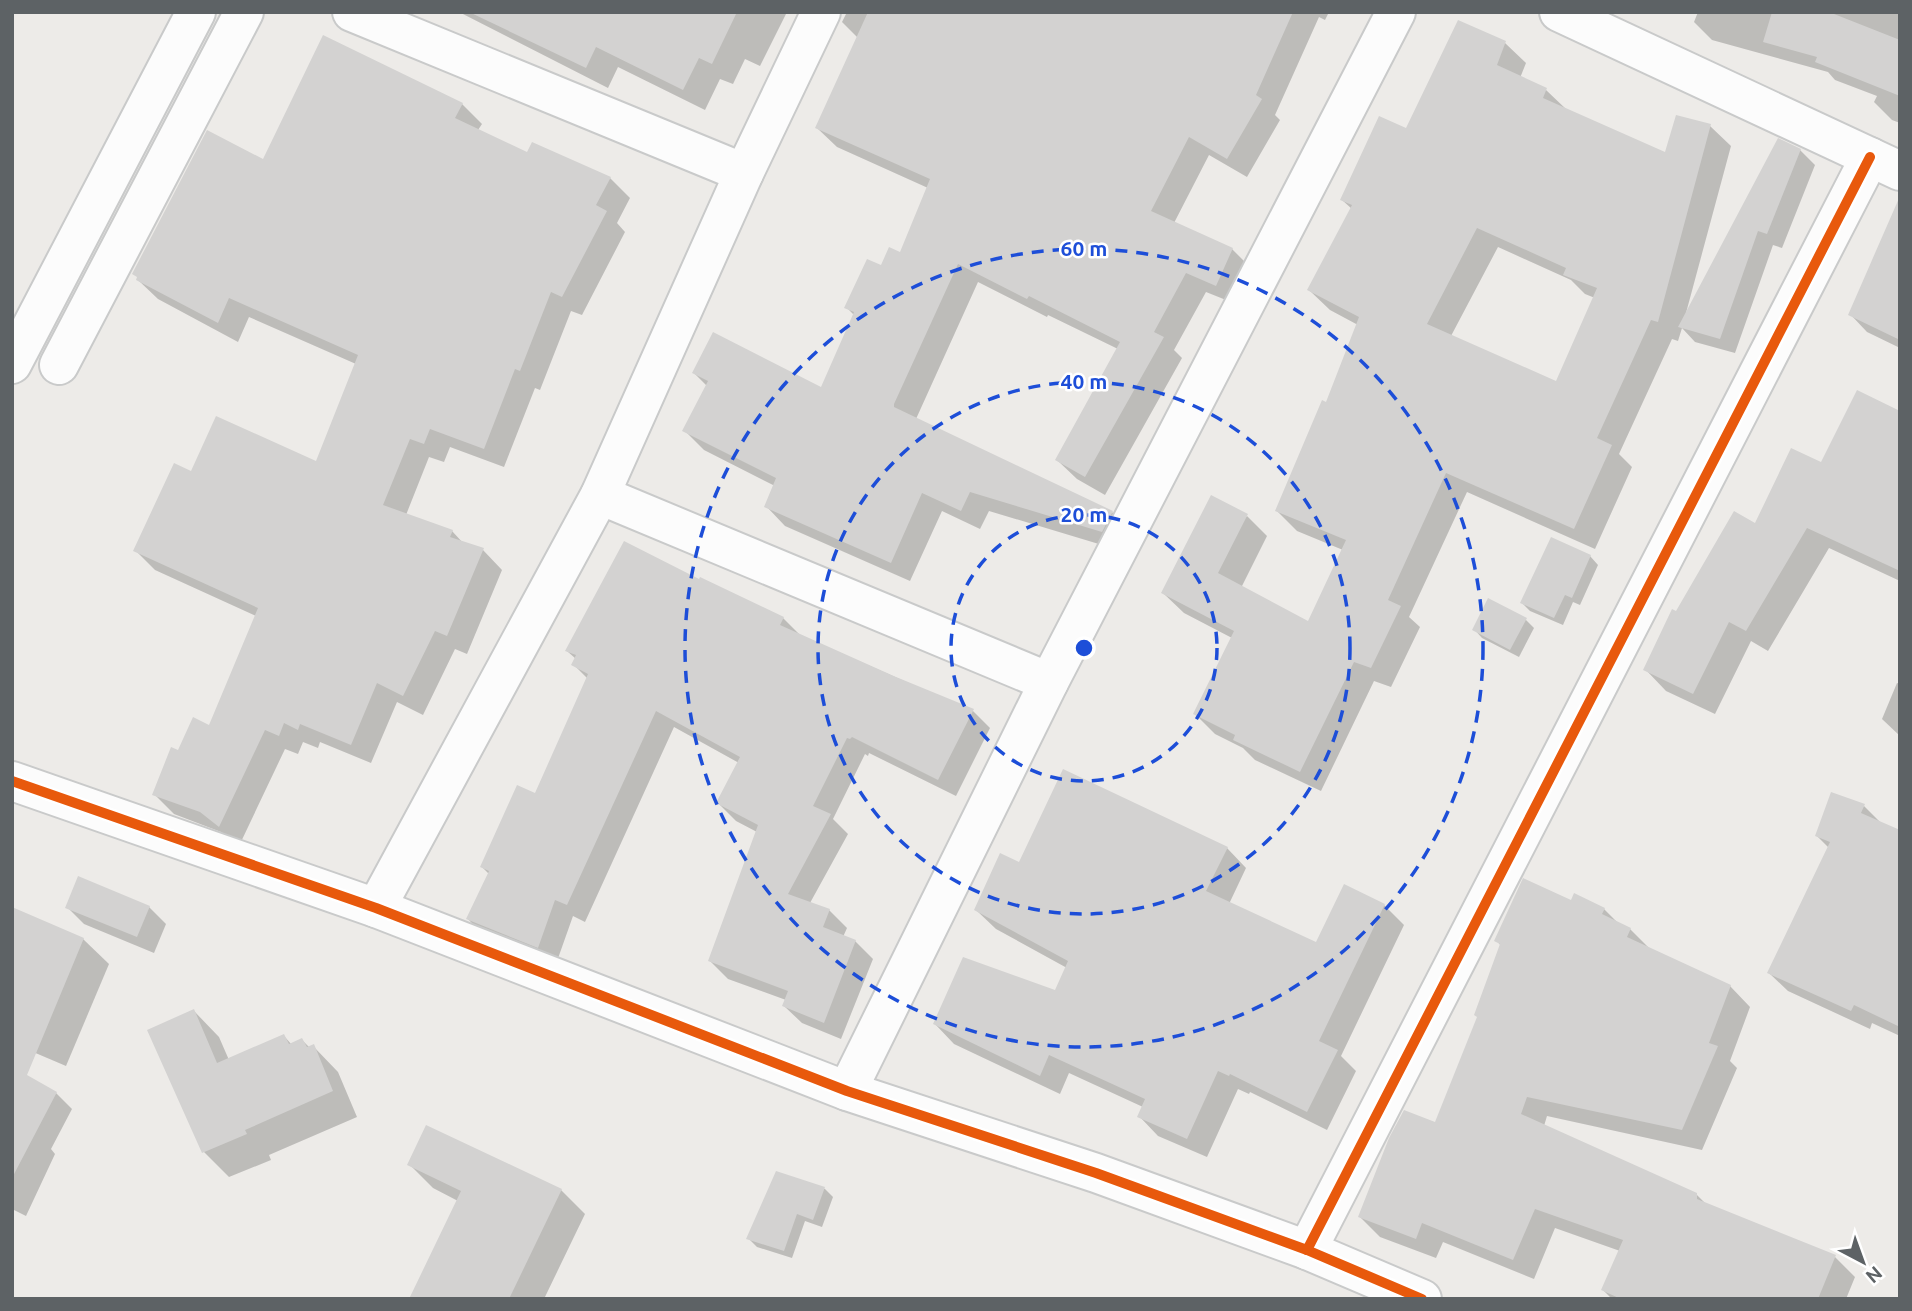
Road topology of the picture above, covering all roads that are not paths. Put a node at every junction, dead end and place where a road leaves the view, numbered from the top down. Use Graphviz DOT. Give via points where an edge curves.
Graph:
graph roads {
  1 [pos="196,12"];
  2 [pos="244,12"];
  3 [pos="352,12"];
  4 [pos="821,12"];
  5 [pos="1396,12"];
  6 [pos="1559,12"];
  7 [pos="1885,164"];
  8 [pos="744,173"];
  9 [pos="12,364"];
  10 [pos="59,365"];
  11 [pos="600,495"];
  12 [pos="1049,682"];
  13 [pos="12,781"];
  14 [pos="376,908"];
  15 [pos="847,1091"];
  16 [pos="1307,1250"];
  17 [pos="1422,1299"];
  1 -- 9 [label="street"];
  2 -- 10 [label="street"];
  3 -- 8 [label="street"];
  4 -- 8 [label="street"];
  5 -- 12 [label="street"];
  6 -- 7 [label="street"];
  7 -- 16 [label="street"];
  8 -- 11 [label="street"];
  11 -- 12 [label="street"];
  11 -- 14 [label="street"];
  12 -- 15 [label="street"];
  13 -- 14 [label="street"];
  14 -- 15 [label="street"];
  15 -- 16 [label="street" via="1096,1173"];
  16 -- 17 [label="street"];
}
